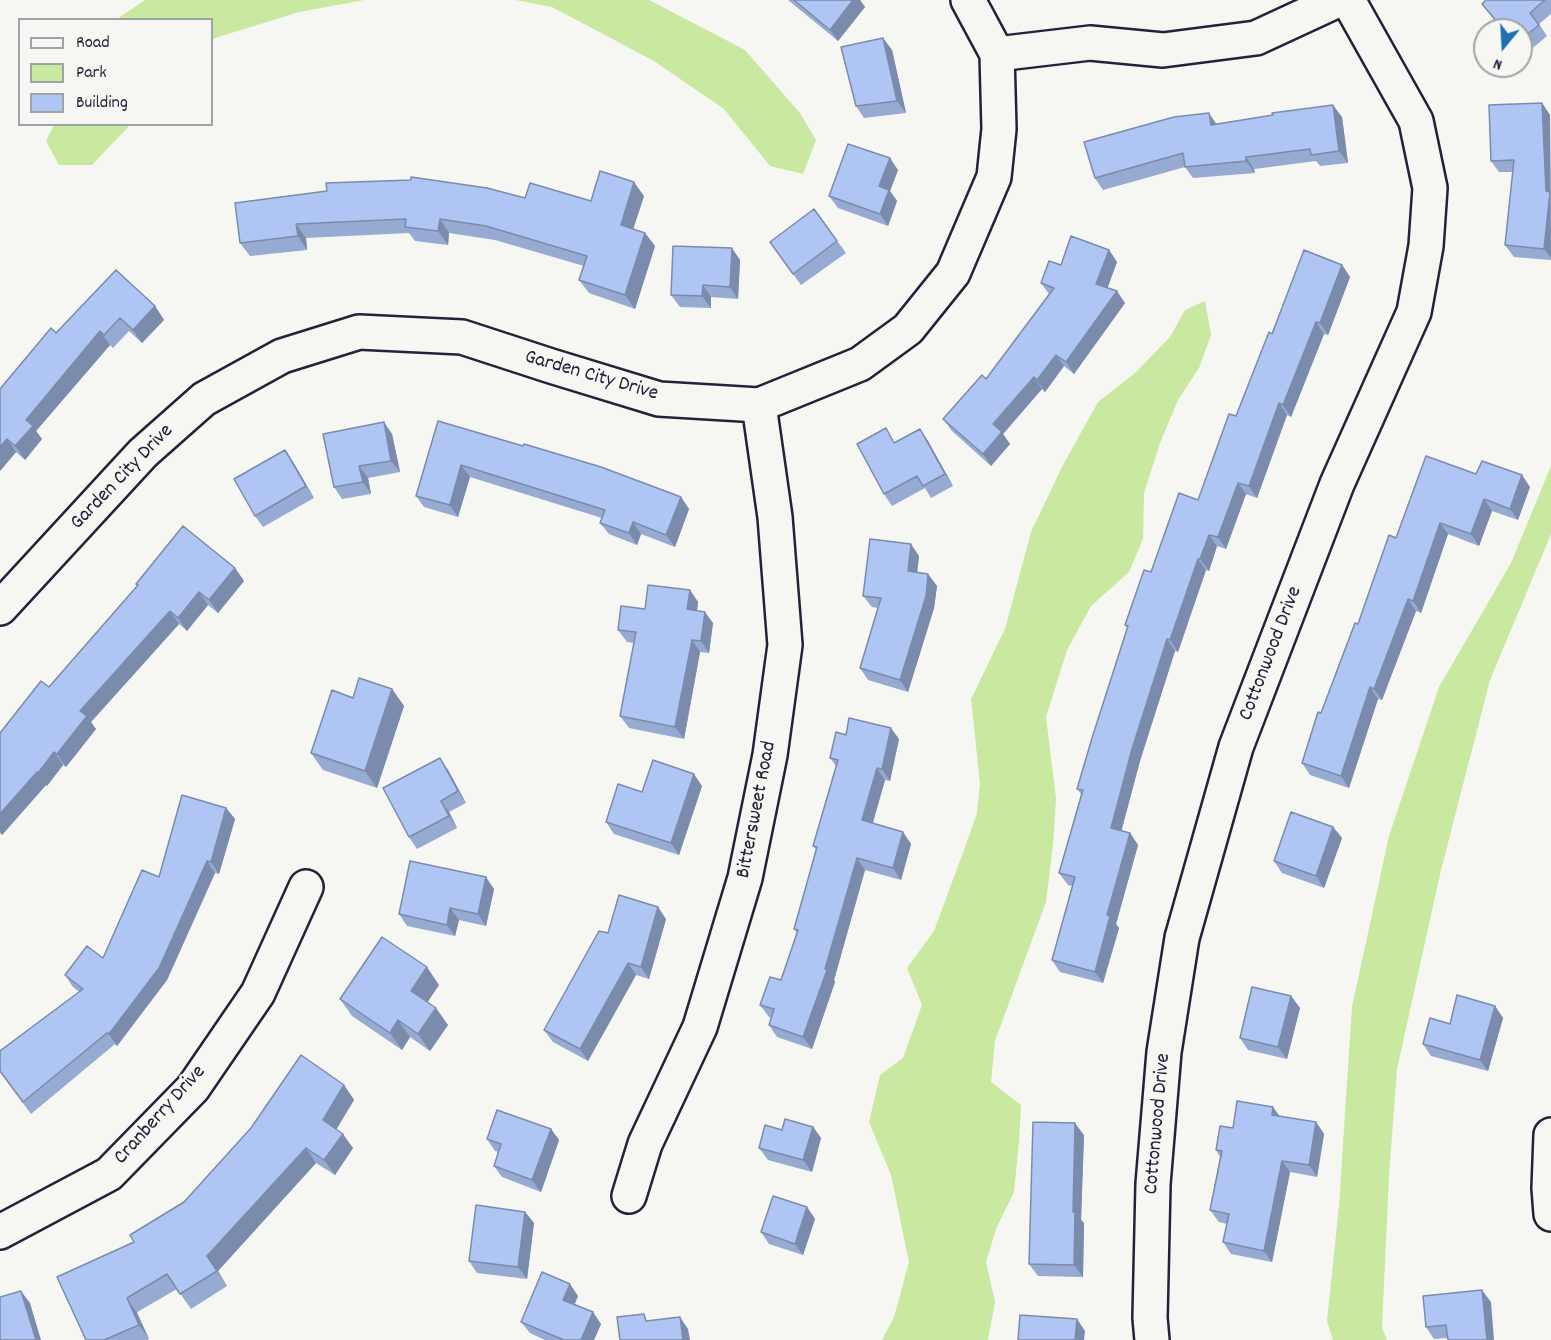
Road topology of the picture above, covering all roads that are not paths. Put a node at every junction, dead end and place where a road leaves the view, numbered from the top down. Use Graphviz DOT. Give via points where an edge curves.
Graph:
graph roads {
  1 [pos="968,0"];
  2 [pos="1338,0"];
  3 [pos="1348,0"];
  4 [pos="997,54"];
  5 [pos="759,405"];
  6 [pos="0,608"];
  7 [pos="306,887"];
  8 [pos="1551,1135"];
  9 [pos="629,1196"];
  10 [pos="1551,1214"];
  11 [pos="0,1232"];
  12 [pos="1152,1340"];
  1 -- 4 [label="street, Garden City Drive"];
  2 -- 4 [label="street" via="1256,38 1163,50 1090,43"];
  3 -- 12 [label="street, Cottonwood Drive" via="1416,122 1430,188 1426,246 1414,312 1337,484 1236,747 1182,938 1164,1052 1153,1184 1149,1318"];
  4 -- 5 [label="street, Garden City Drive" via="999,129 994,177 953,273 908,329 860,364"];
  5 -- 6 [label="street, Garden City Drive" via="659,399 462,337 359,332 282,356 204,399 143,453"];
  5 -- 9 [label="street, Bittersweet Road" via="775,517 785,645 770,755 745,878 700,1027 645,1144"];
  7 -- 11 [label="street, Cranberry Drive" via="258,993 193,1088 109,1174"];
  8 -- 10 [label="street"];
}
